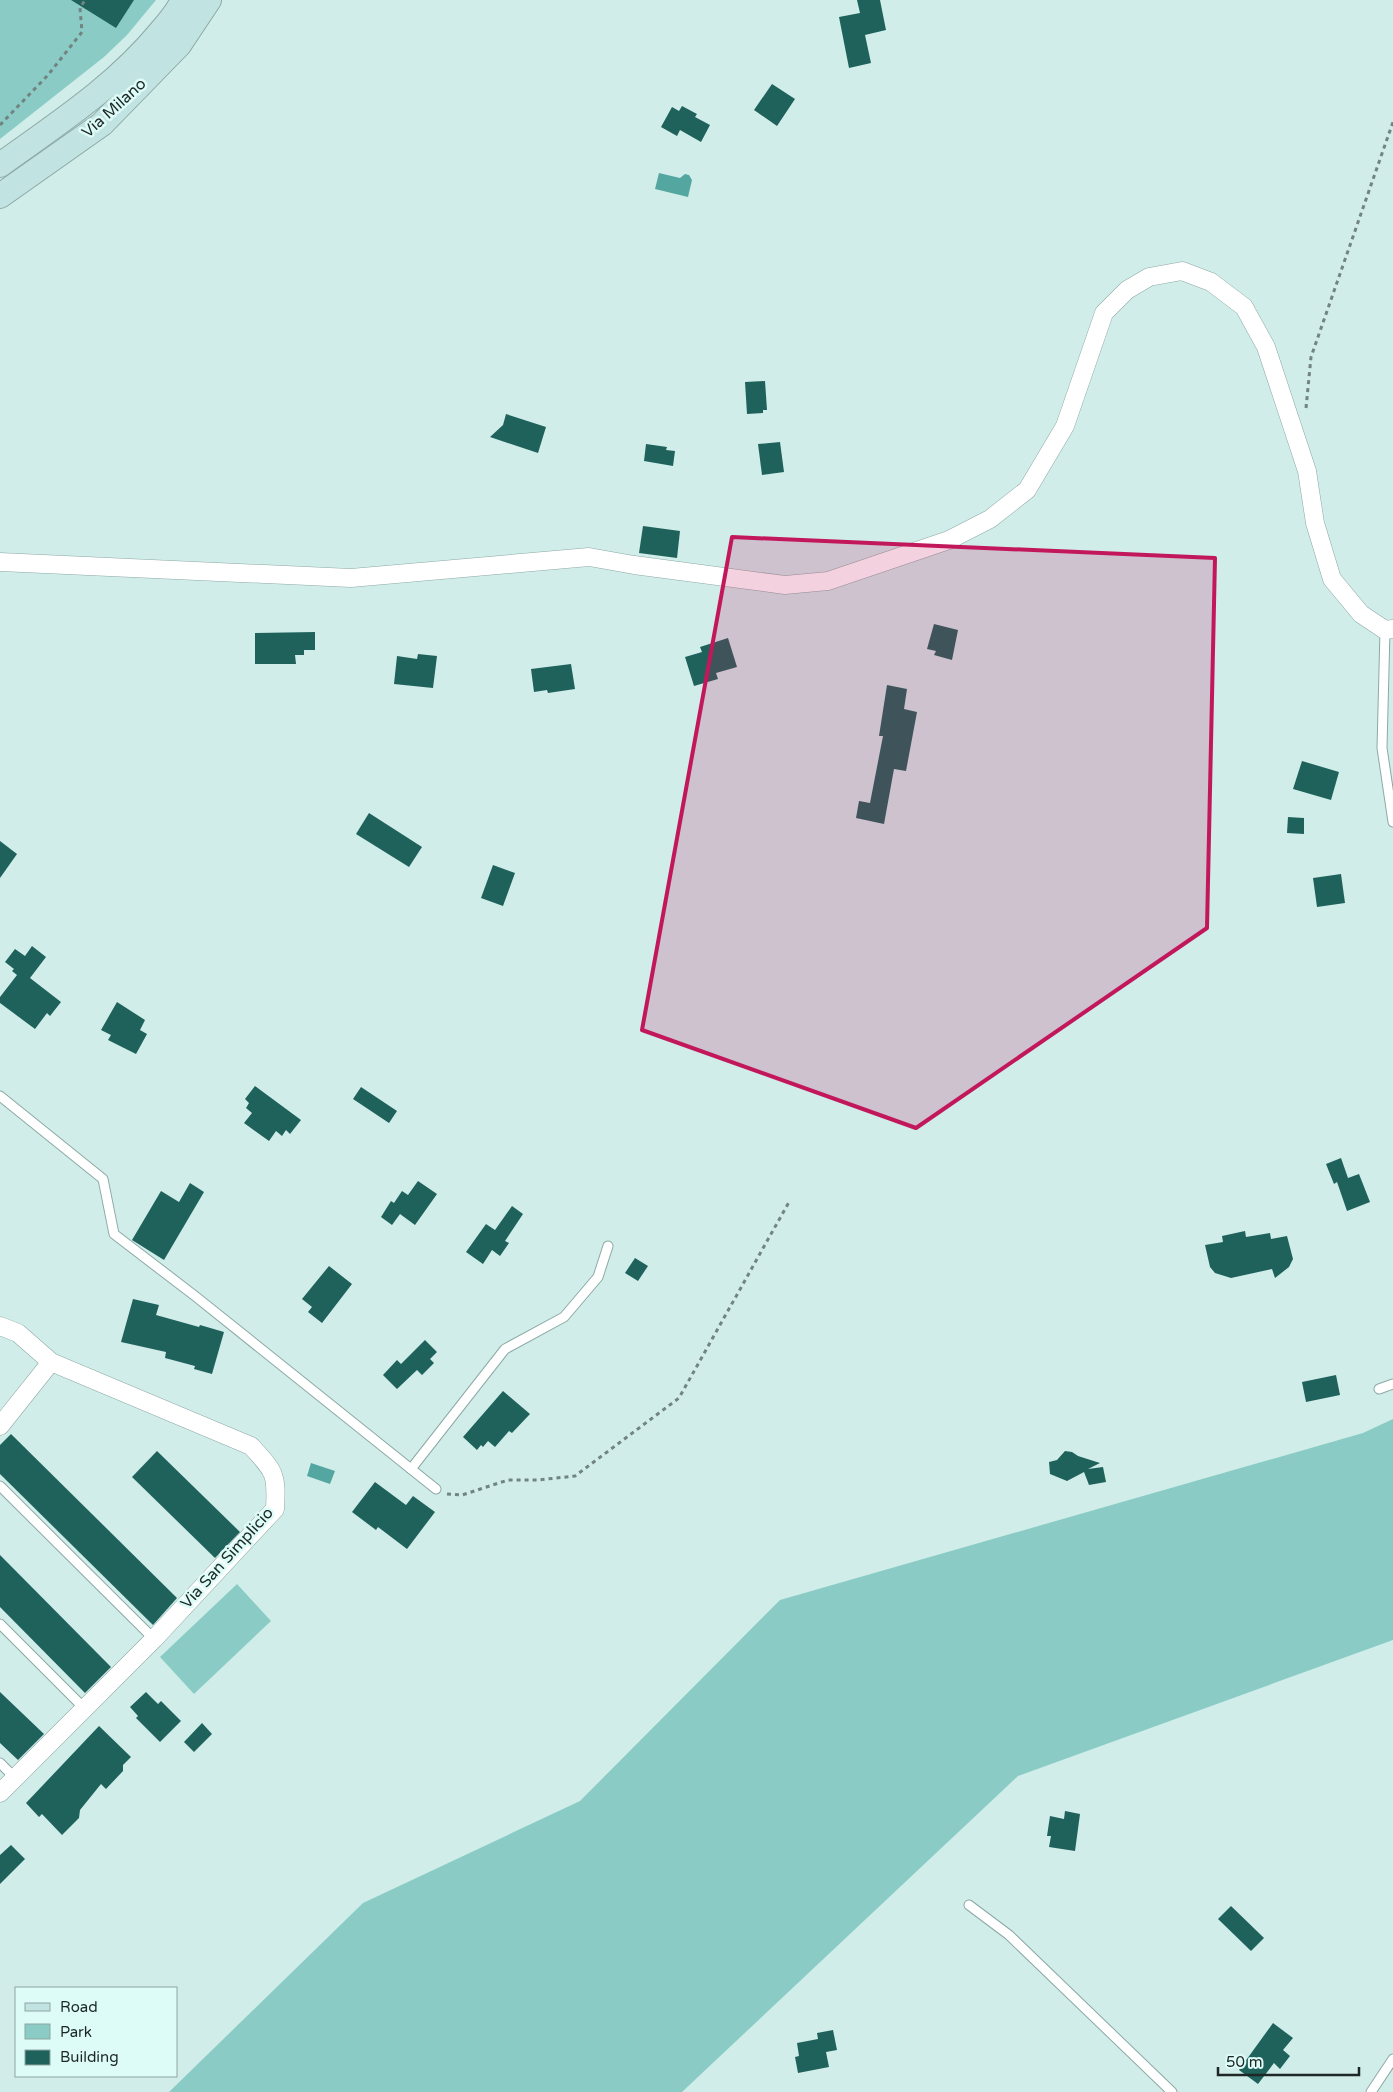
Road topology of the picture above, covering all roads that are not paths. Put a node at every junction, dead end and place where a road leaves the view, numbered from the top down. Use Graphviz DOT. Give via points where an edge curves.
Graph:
graph roads {
  1 [pos="183,0"];
  2 [pos="209,0"];
  3 [pos="0,165"];
  4 [pos="0,196"];
  5 [pos="0,562"];
  6 [pos="1389,630"];
  7 [pos="1393,822"];
  8 [pos="0,1096"];
  9 [pos="608,1246"];
  10 [pos="0,1326"];
  11 [pos="51,1362"];
  12 [pos="1393,1384"];
  13 [pos="1379,1389"];
  14 [pos="0,1426"];
  15 [pos="411,1468"];
  16 [pos="0,1486"];
  17 [pos="436,1489"];
  18 [pos="0,1624"];
  19 [pos="154,1639"];
  20 [pos="84,1708"];
  21 [pos="0,1763"];
  22 [pos="15,1778"];
  23 [pos="0,1793"];
  24 [pos="969,1905"];
  25 [pos="1393,2059"];
  26 [pos="1172,2092"];
  27 [pos="1371,2092"];
  1 -- 3 [label="main road, Via Milano" via="161,31 127,68 84,105"];
  2 -- 4 [label="main road, Via Milano" via="179,45 102,124"];
  5 -- 6 [label="street" via="351,578 589,557 785,585 828,581 949,540 990,519 1027,490 1065,426 1104,313 1127,290 1149,277 1182,270 1211,282 1244,307 1266,347 1307,471 1315,523 1332,579 1361,614"];
  6 -- 7 [label="lane" via="1382,748"];
  8 -- 15 [label="lane" via="103,1179 114,1234"];
  9 -- 15 [label="lane" via="598,1277 564,1317 505,1349"];
  10 -- 11 [label="street, Via San Simplicio" via="18,1333"];
  11 -- 14 [label="street"];
  11 -- 19 [label="street, Via San Simplicio" via="252,1446 270,1466 276,1484 275,1509"];
  12 -- 13 [label="lane"];
  15 -- 17 [label="lane"];
  16 -- 19 [label="lane"];
  18 -- 20 [label="lane"];
  19 -- 20 [label="street, Via San Simplicio"];
  20 -- 22 [label="street, Via San Simplicio"];
  21 -- 22 [label="lane"];
  22 -- 23 [label="street, Via San Simplicio"];
  24 -- 26 [label="lane" via="1009,1935"];
  25 -- 27 [label="lane"];
}
